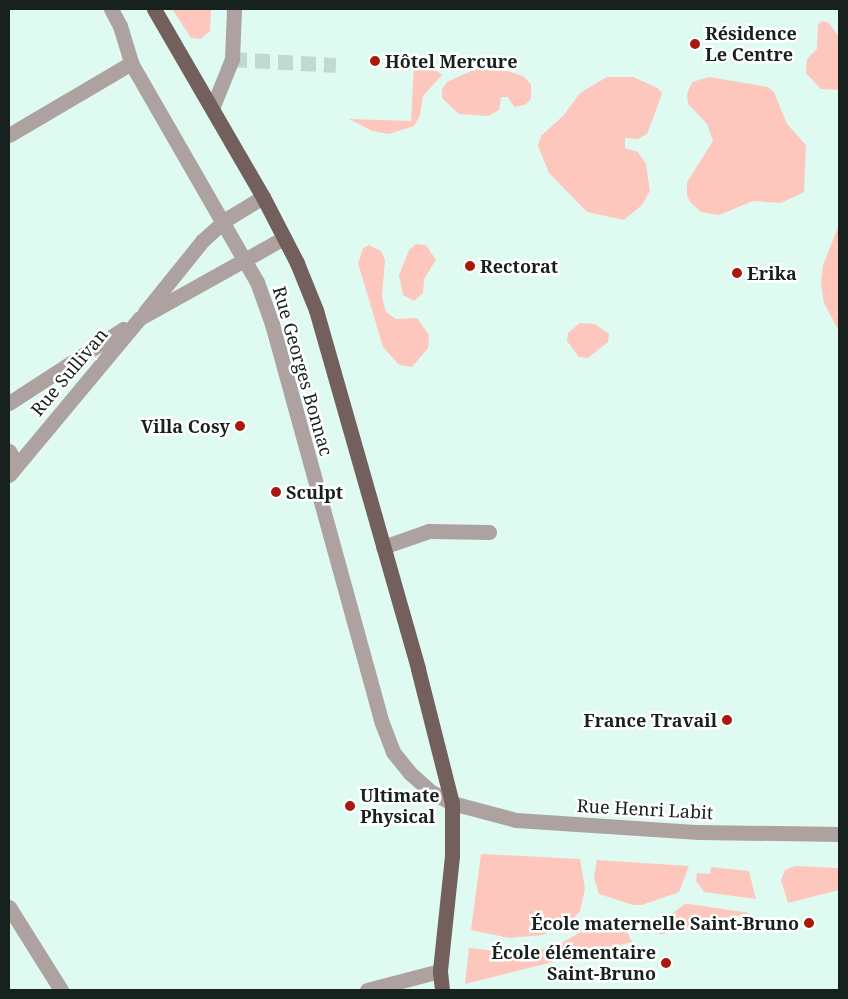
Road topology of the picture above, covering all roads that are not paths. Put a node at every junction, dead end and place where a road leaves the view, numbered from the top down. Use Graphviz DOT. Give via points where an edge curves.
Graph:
graph roads {
  1 [pos="111,9"];
  2 [pos="154,9"];
  3 [pos="234,9"];
  4 [pos="131,63"];
  5 [pos="213,106"];
  6 [pos="9,136"];
  7 [pos="263,198"];
  8 [pos="224,220"];
  9 [pos="284,238"];
  10 [pos="245,259"];
  11 [pos="140,318"];
  12 [pos="9,403"];
  13 [pos="9,452"];
  14 [pos="13,470"];
  15 [pos="489,532"];
  16 [pos="383,547"];
  17 [pos="452,803"];
  18 [pos="839,834"];
  19 [pos="9,907"];
  20 [pos="440,971"];
  21 [pos="61,990"];
  22 [pos="367,990"];
  23 [pos="442,990"];
  1 -- 4 [label="street, Rue Georges Bonnac" via="120,26"];
  2 -- 5 [label="main road, Rue Georges Bonnac"];
  3 -- 5 [label="street" via="232,59"];
  4 -- 6 [label="street"];
  4 -- 8 [label="street, Rue Georges Bonnac"];
  5 -- 7 [label="main road, Rue Georges Bonnac"];
  7 -- 8 [label="street, Rue Sullivan"];
  7 -- 9 [label="main road, Rue Georges Bonnac"];
  8 -- 10 [label="street, Rue Georges Bonnac"];
  8 -- 11 [label="street, Rue Sullivan" via="202,241"];
  9 -- 10 [label="street, Rue Sullivan"];
  9 -- 16 [label="main road, Rue Georges Bonnac" via="316,310"];
  10 -- 11 [label="street, Rue Sullivan"];
  10 -- 17 [label="street, Rue Georges Bonnac" via="272,324 382,723 393,752 430,791"];
  11 -- 12 [label="street"];
  11 -- 14 [label="street, Rue Sullivan"];
  13 -- 14 [label="street"];
  15 -- 16 [label="street" via="429,531"];
  16 -- 17 [label="main road, Rue Georges Bonnac"];
  17 -- 18 [label="street, Rue Henri Labit" via="516,820 700,832"];
  17 -- 20 [label="main road, Rue Georges Bonnac" via="452,856"];
  19 -- 21 [label="street"];
  20 -- 22 [label="street"];
  20 -- 23 [label="main road, Rue Georges Bonnac"];
}
